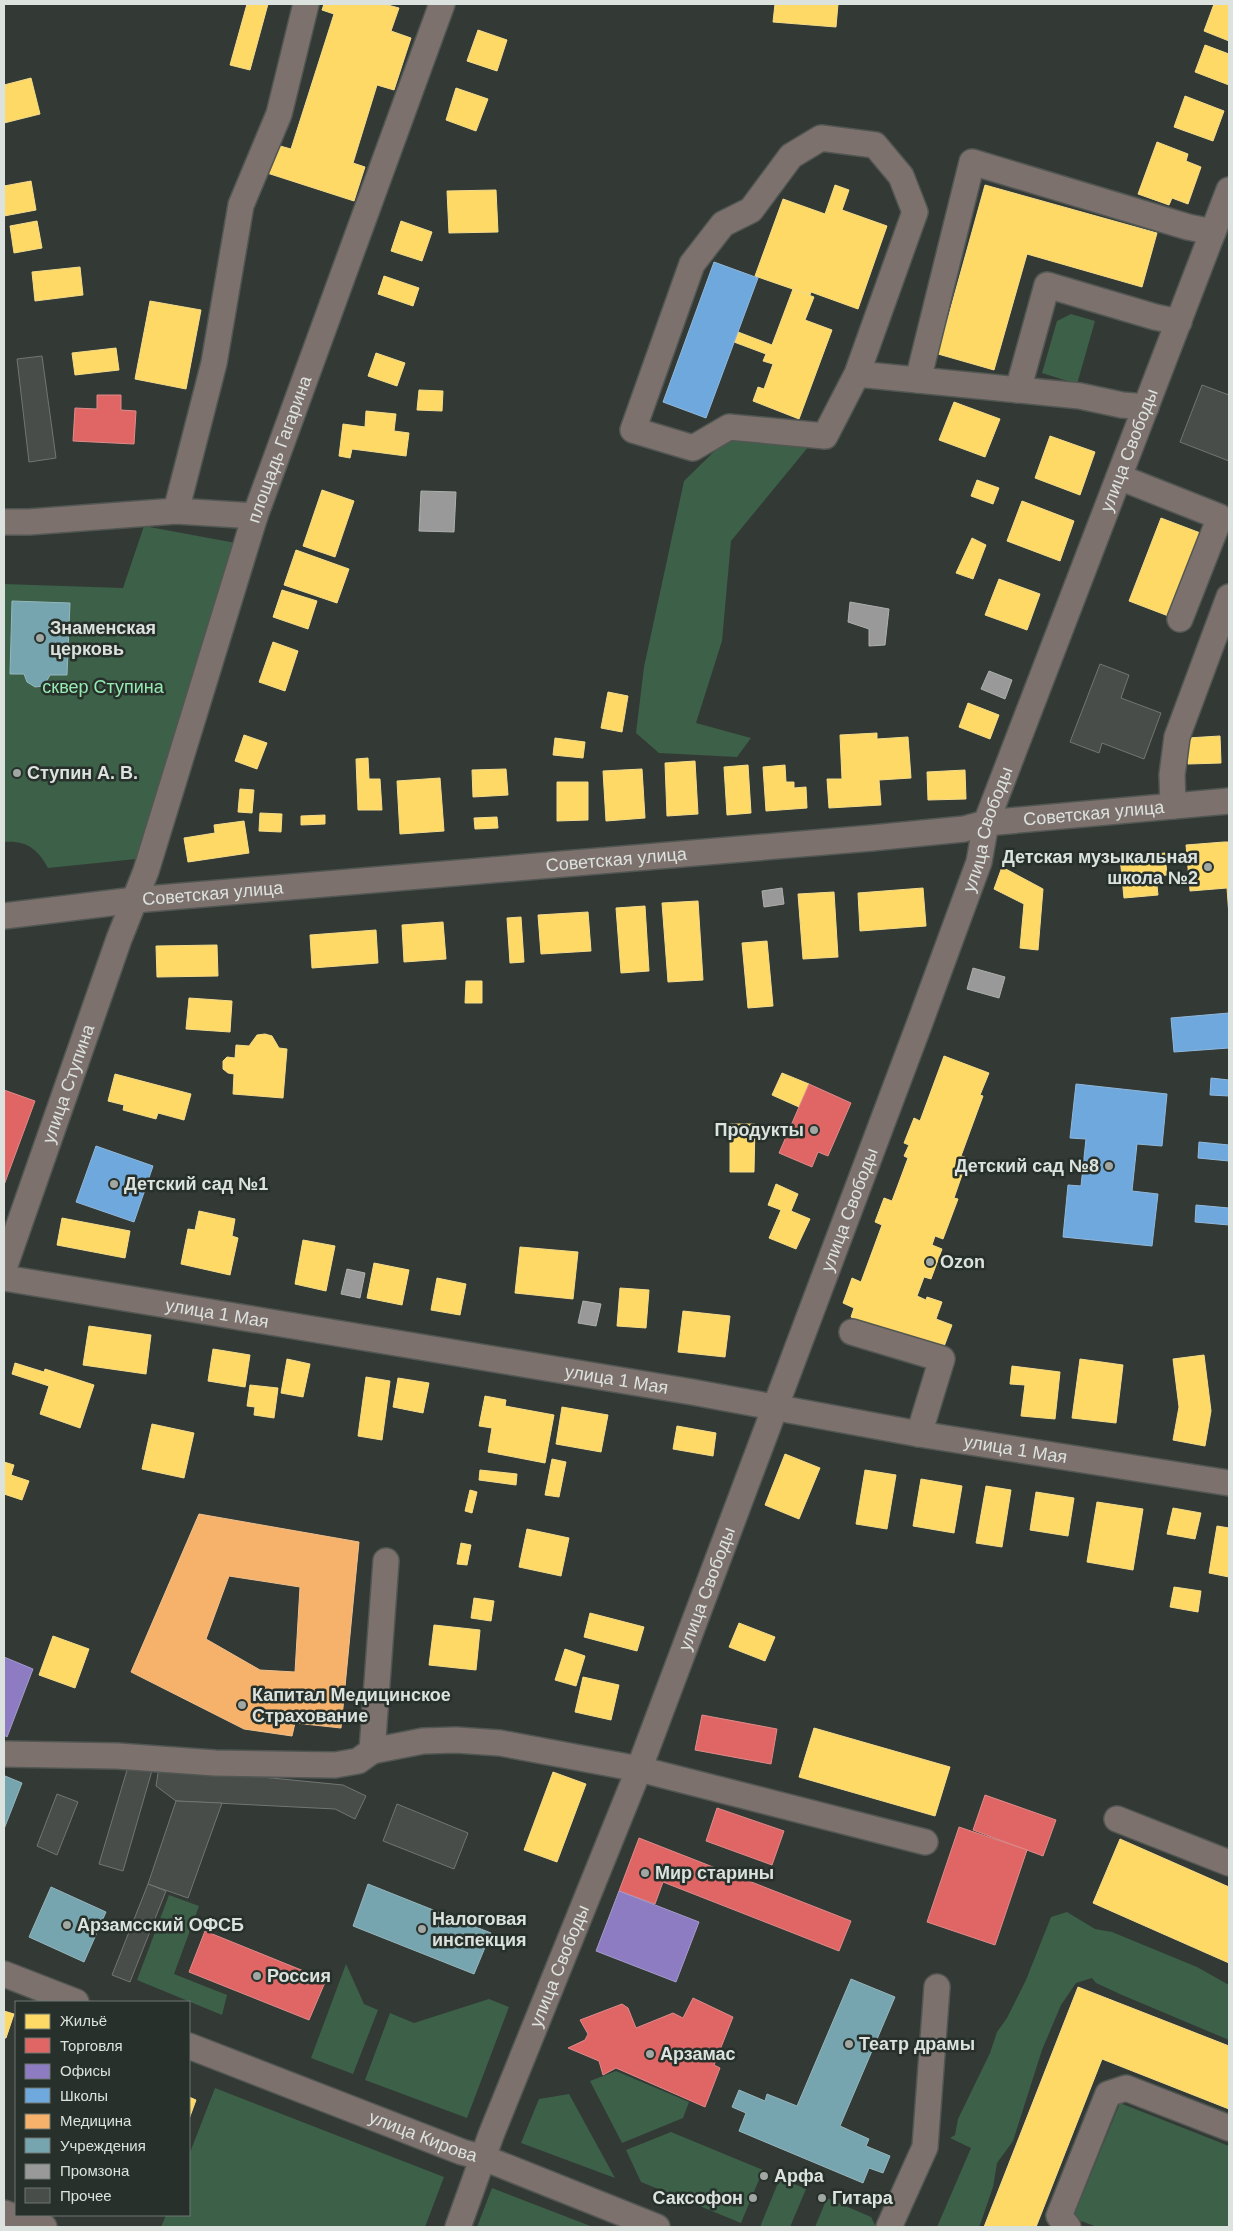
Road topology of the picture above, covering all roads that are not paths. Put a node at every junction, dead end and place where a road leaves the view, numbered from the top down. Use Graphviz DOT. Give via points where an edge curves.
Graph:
graph roads {
  1 [pos="306,4"];
  2 [pos="442,4"];
  3 [pos="1229,190"];
  4 [pos="1213,232"];
  5 [pos="1179,322"];
  6 [pos="857,374"];
  7 [pos="918,380"];
  8 [pos="1018,390"];
  9 [pos="1146,407"];
  10 [pos="1119,477"];
  11 [pos="176,511"];
  12 [pos="255,516"];
  13 [pos="4,522"];
  14 [pos="1229,597"];
  15 [pos="1180,619"];
  16 [pos="1222,636"];
  17 [pos="1229,800"];
  18 [pos="1173,806"];
  19 [pos="986,823"];
  20 [pos="135,900"];
  21 [pos="4,916"];
  22 [pos="4,1268"];
  23 [pos="4,1278"];
  24 [pos="852,1332"];
  25 [pos="773,1408"];
  26 [pos="919,1434"];
  27 [pos="1229,1484"];
  28 [pos="386,1561"];
  29 [pos="372,1752"];
  30 [pos="4,1754"];
  31 [pos="639,1768"];
  32 [pos="1117,1819"];
  33 [pos="925,1842"];
  34 [pos="1229,1863"];
  35 [pos="4,1974"];
  36 [pos="937,1987"];
  37 [pos="73,2001"];
  38 [pos="190,2046"];
  39 [pos="1229,2128"];
  40 [pos="484,2158"];
  41 [pos="4,2213"];
  42 [pos="44,2227"];
  43 [pos="458,2227"];
  44 [pos="657,2227"];
  45 [pos="889,2227"];
  46 [pos="1068,2227"];
  1 -- 11 [label="street" via="279,114 241,205 214,363"];
  2 -- 12 [label="street, площадь Гагарина"];
  3 -- 4 [label="street, улица Свободы"];
  4 -- 5 [label="street, улица Свободы"];
  4 -- 7 [label="street" via="972,162"];
  5 -- 8 [label="street" via="1047,284"];
  5 -- 9 [label="street, улица Свободы"];
  6 -- 6 [label="street" via="825,436 728,427 694,448 633,430 692,264 723,224 751,210 791,156 821,138 875,145 901,176 915,212"];
  6 -- 7 [label="street"];
  7 -- 8 [label="street"];
  8 -- 9 [label="street"];
  9 -- 10 [label="street, улица Свободы"];
  10 -- 15 [label="street" via="1220,517"];
  10 -- 19 [label="street, улица Свободы"];
  11 -- 12 [label="street"];
  11 -- 13 [label="street"];
  12 -- 20 [label="street, площадь Гагарина"];
  14 -- 16 [label="street"];
  16 -- 18 [label="street" via="1177,737 1172,775"];
  17 -- 18 [label="street, Советская улица"];
  18 -- 19 [label="street, Советская улица"];
  19 -- 20 [label="street, Советская улица" via="964,829 872,838"];
  19 -- 25 [label="street, улица Свободы" via="979,862"];
  20 -- 21 [label="street, Советская улица"];
  20 -- 22 [label="street, улица Ступина"];
  23 -- 25 [label="street, улица 1 Мая"];
  24 -- 26 [label="street" via="942,1359"];
  25 -- 26 [label="street, улица 1 Мая"];
  25 -- 31 [label="street, улица Свободы"];
  26 -- 27 [label="street, улица 1 Мая"];
  28 -- 29 [label="street"];
  29 -- 30 [label="street" via="358,1761 335,1765"];
  29 -- 31 [label="street" via="423,1741 500,1742"];
  31 -- 33 [label="street"];
  31 -- 40 [label="street, улица Свободы"];
  32 -- 34 [label="street"];
  35 -- 37 [label="street"];
  36 -- 45 [label="street" via="926,2147"];
  38 -- 40 [label="street, улица Кирова"];
  39 -- 46 [label="street" via="1126,2088 1108,2094 1059,2216"];
  40 -- 43 [label="street, улица Свободы"];
  40 -- 44 [label="street, улица Кирова"];
  41 -- 42 [label="street"];
}
